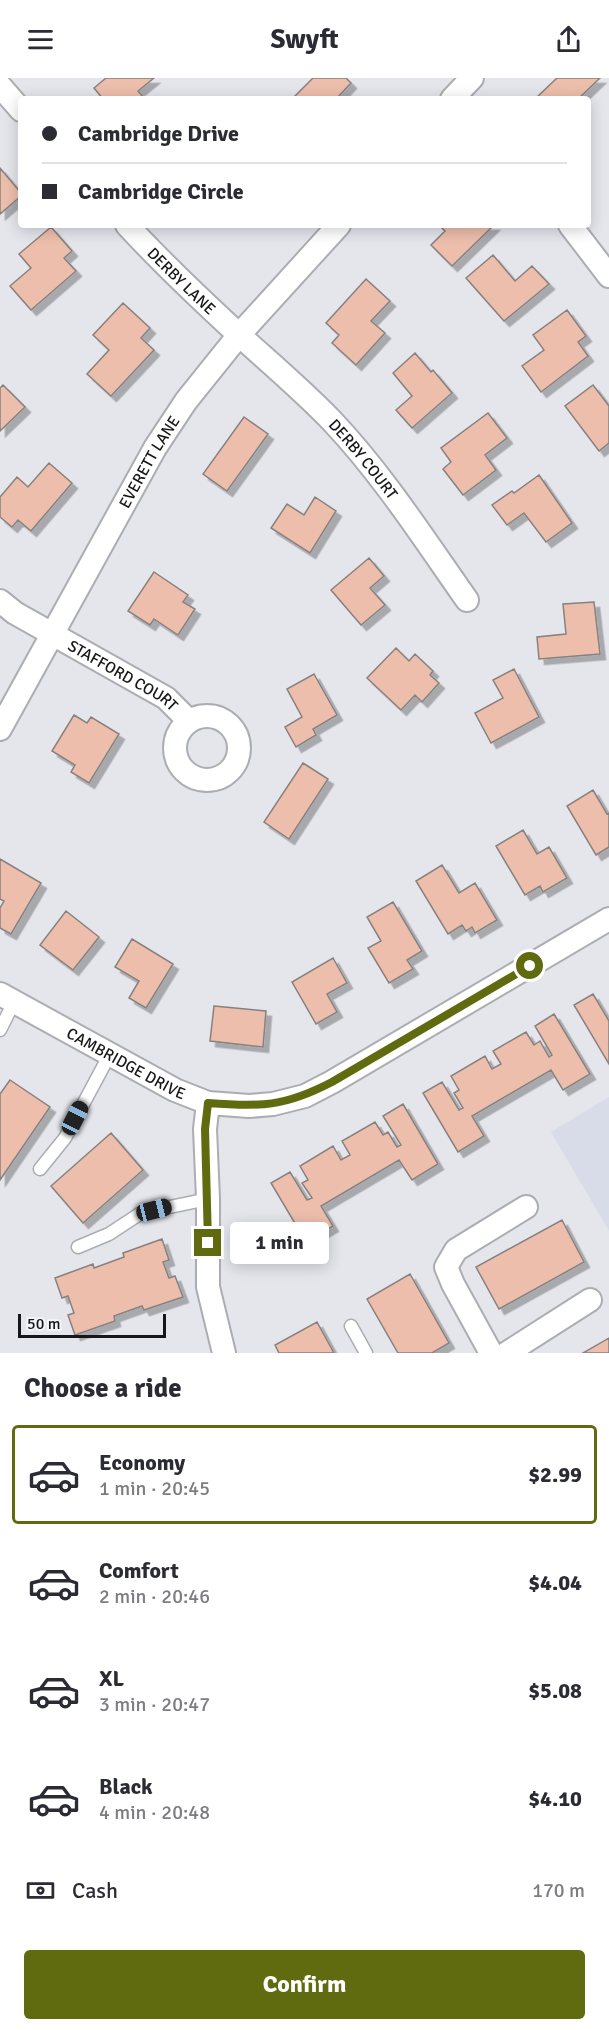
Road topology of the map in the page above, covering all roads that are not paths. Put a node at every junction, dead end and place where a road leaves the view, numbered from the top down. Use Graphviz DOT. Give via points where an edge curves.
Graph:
graph roads {
  1 [pos="472,78"];
  2 [pos="0,86"];
  3 [pos="455,96"];
  4 [pos="18,107"];
  5 [pos="130,228"];
  6 [pos="336,228"];
  7 [pos="572,228"];
  8 [pos="609,276"];
  9 [pos="239,335"];
  10 [pos="466,600"];
  11 [pos="0,601"];
  12 [pos="53,633"];
  13 [pos="189,721"];
  14 [pos="0,729"];
  15 [pos="609,919"];
  16 [pos="7,998"];
  17 [pos="0,1030"];
  18 [pos="110,1054"];
  19 [pos="208,1103"];
  20 [pos="40,1169"];
  21 [pos="208,1199"];
  22 [pos="526,1207"];
  23 [pos="78,1247"];
  24 [pos="590,1300"];
  25 [pos="351,1326"];
  26 [pos="224,1353"];
  27 [pos="366,1353"];
  28 [pos="491,1353"];
  29 [pos="507,1353"];
  1 -- 3 [label="street"];
  2 -- 4 [label="street"];
  5 -- 9 [label="street, DERBY LANE"];
  6 -- 9 [label="street, EVERETT LANE"];
  7 -- 8 [label="street"];
  9 -- 10 [label="street, DERBY COURT" via="278,368 346,437 401,506"];
  9 -- 12 [label="street, EVERETT LANE" via="186,401 155,448"];
  11 -- 12 [label="street, STAFFORD COURT"];
  12 -- 13 [label="street, STAFFORD COURT" via="166,698"];
  12 -- 14 [label="street, EVERETT LANE"];
  15 -- 19 [label="street, CAMBRIDGE DRIVE" via="305,1096 249,1106"];
  16 -- 17 [label="lane"];
  16 -- 18 [label="street, CAMBRIDGE DRIVE"];
  18 -- 19 [label="street, CAMBRIDGE DRIVE" via="175,1090"];
  18 -- 20 [label="lane" via="64,1138"];
  19 -- 21 [label="street"];
  21 -- 23 [label="lane" via="141,1213 109,1234"];
  21 -- 26 [label="street" via="208,1287"];
  22 -- 28 [label="street" via="456,1250 446,1267"];
  24 -- 29 [label="street"];
  25 -- 27 [label="lane"];
}
